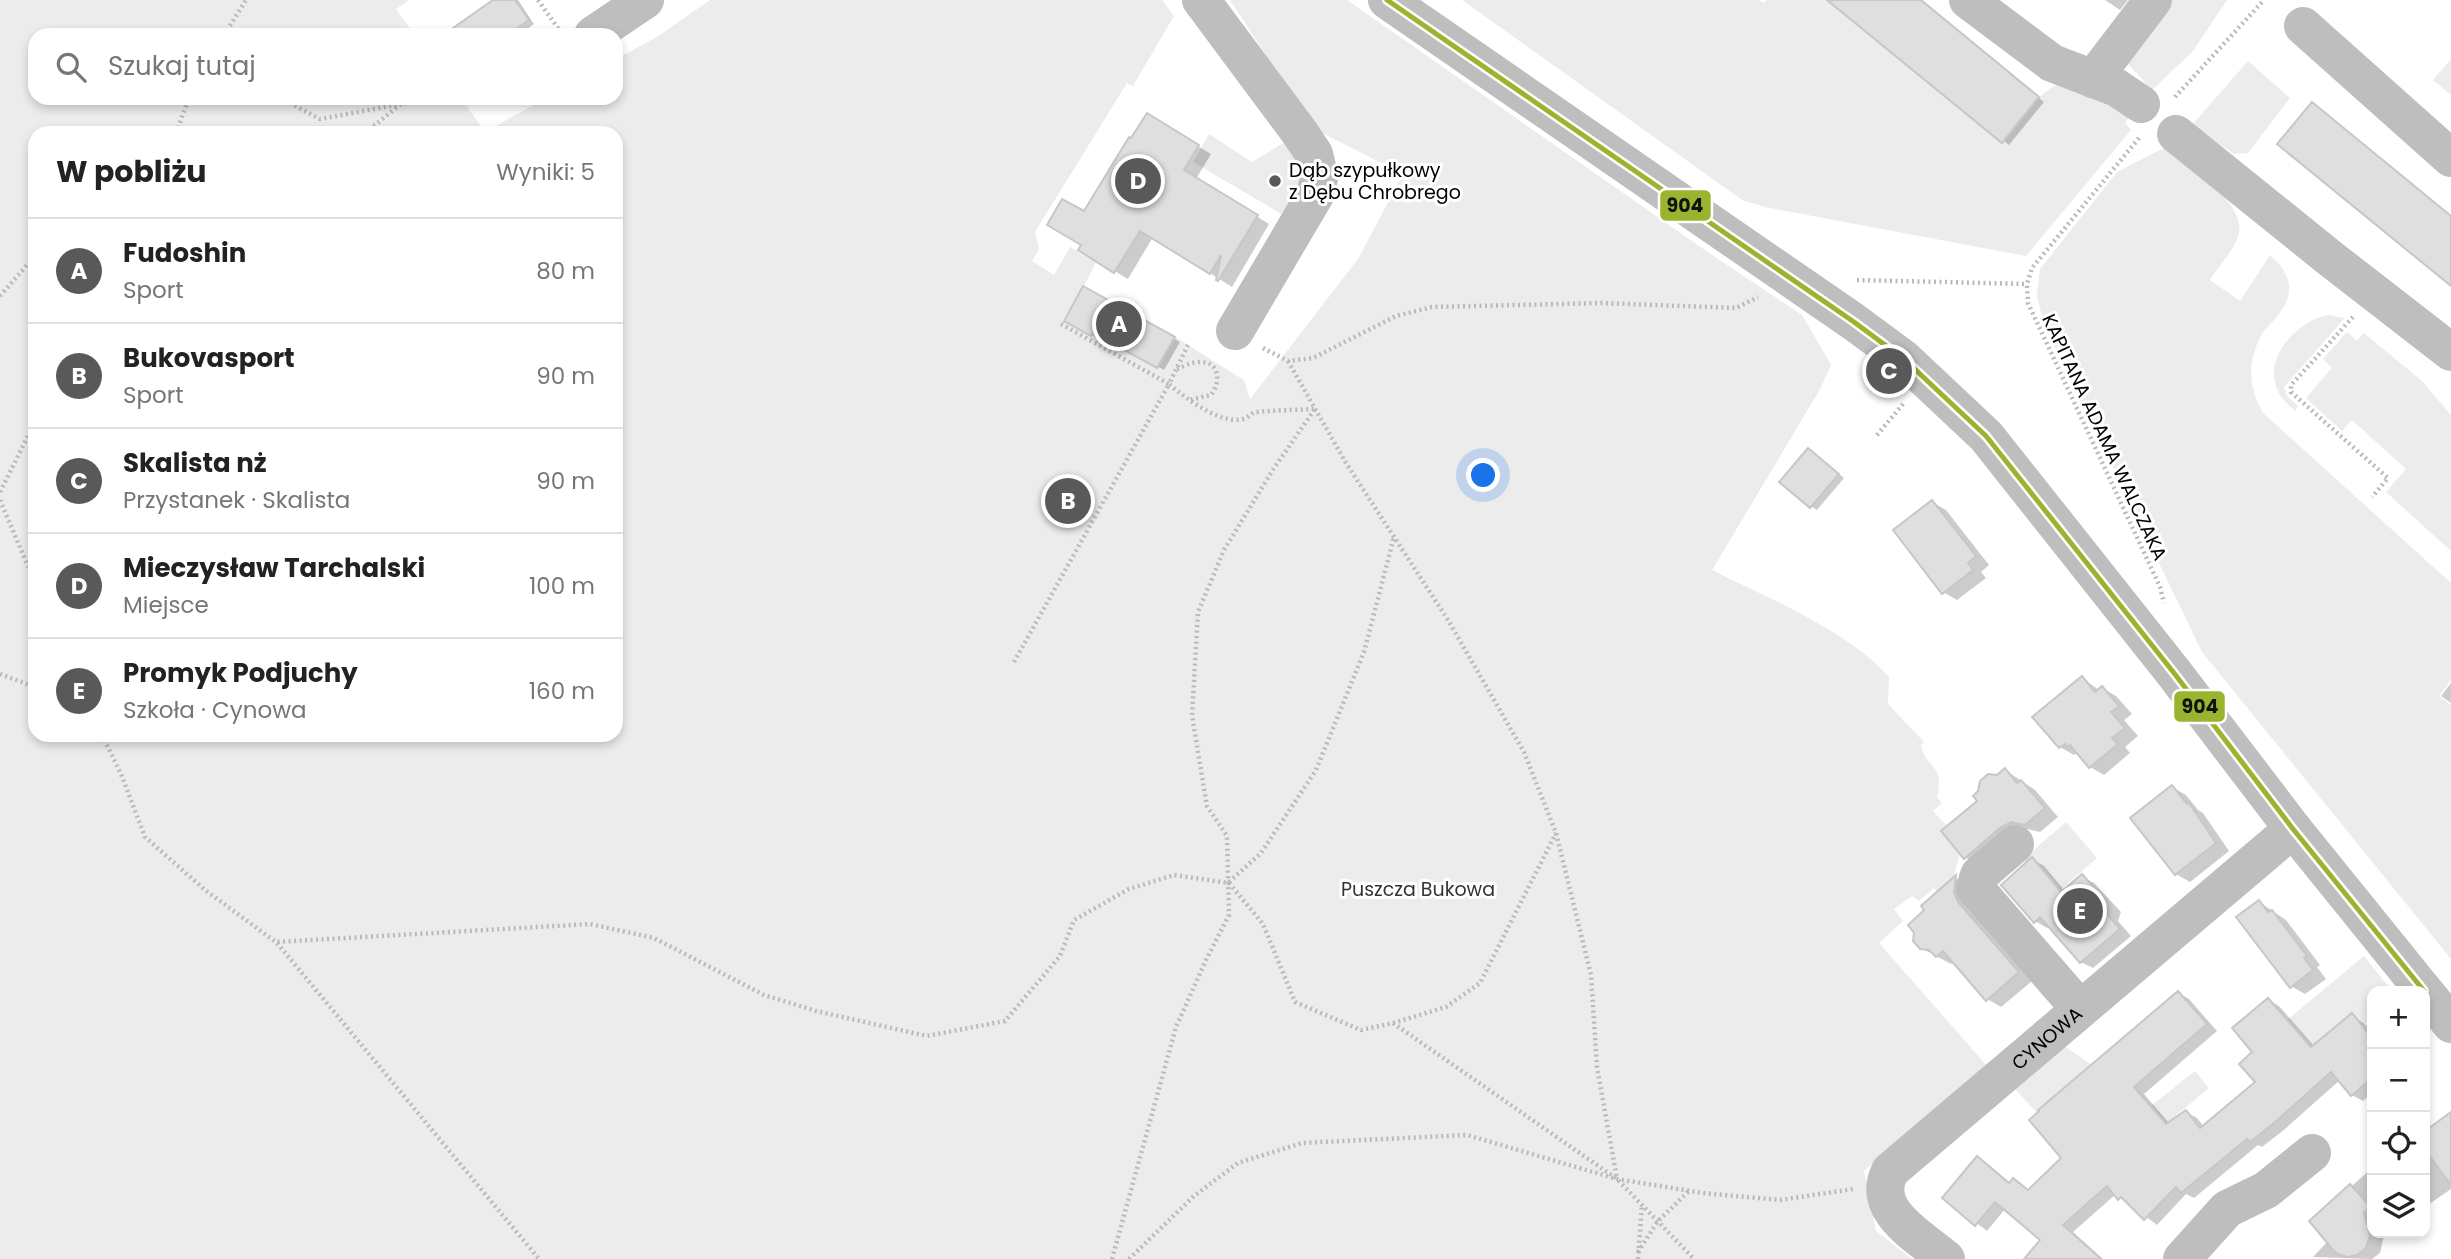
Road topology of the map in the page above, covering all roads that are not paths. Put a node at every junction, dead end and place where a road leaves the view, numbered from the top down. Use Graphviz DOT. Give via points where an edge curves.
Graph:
graph roads {
  1 [pos="645,0"];
  2 [pos="1201,0"];
  3 [pos="1387,0"];
  4 [pos="1968,0"];
  5 [pos="2153,0"];
  6 [pos="2303,26"];
  7 [pos="603,28"];
  8 [pos="2092,79"];
  9 [pos="2451,158"];
  10 [pos="1235,331"];
  11 [pos="2451,352"];
  12 [pos="2293,829"];
  13 [pos="2014,845"];
  14 [pos="2421,986"];
  15 [pos="2430,997"];
  16 [pos="2080,1009"];
  17 [pos="2451,1024"];
  18 [pos="2312,1153"];
  19 [pos="1946,1259"];
  20 [pos="2182,1259"];
  1 -- 7 [label="street"];
  2 -- 10 [label="street" via="1314,154 1319,178 1310,205"];
  3 -- 12 [label="street" via="1904,359 1986,436"];
  4 -- 8 [label="street" via="2052,63"];
  5 -- 8 [label="street"];
  6 -- 9 [label="street"];
  8 -- 11 [label="street" via="2117,88 2159,117"];
  12 -- 14 [label="street"];
  12 -- 16 [label="street, CYNOWA"];
  13 -- 16 [label="street" via="1979,875 1975,888"];
  15 -- 17 [label="street"];
  16 -- 19 [label="street, CYNOWA" via="1888,1174 1883,1191 1894,1214"];
  18 -- 20 [label="street" via="2266,1190 2227,1209"];
}
